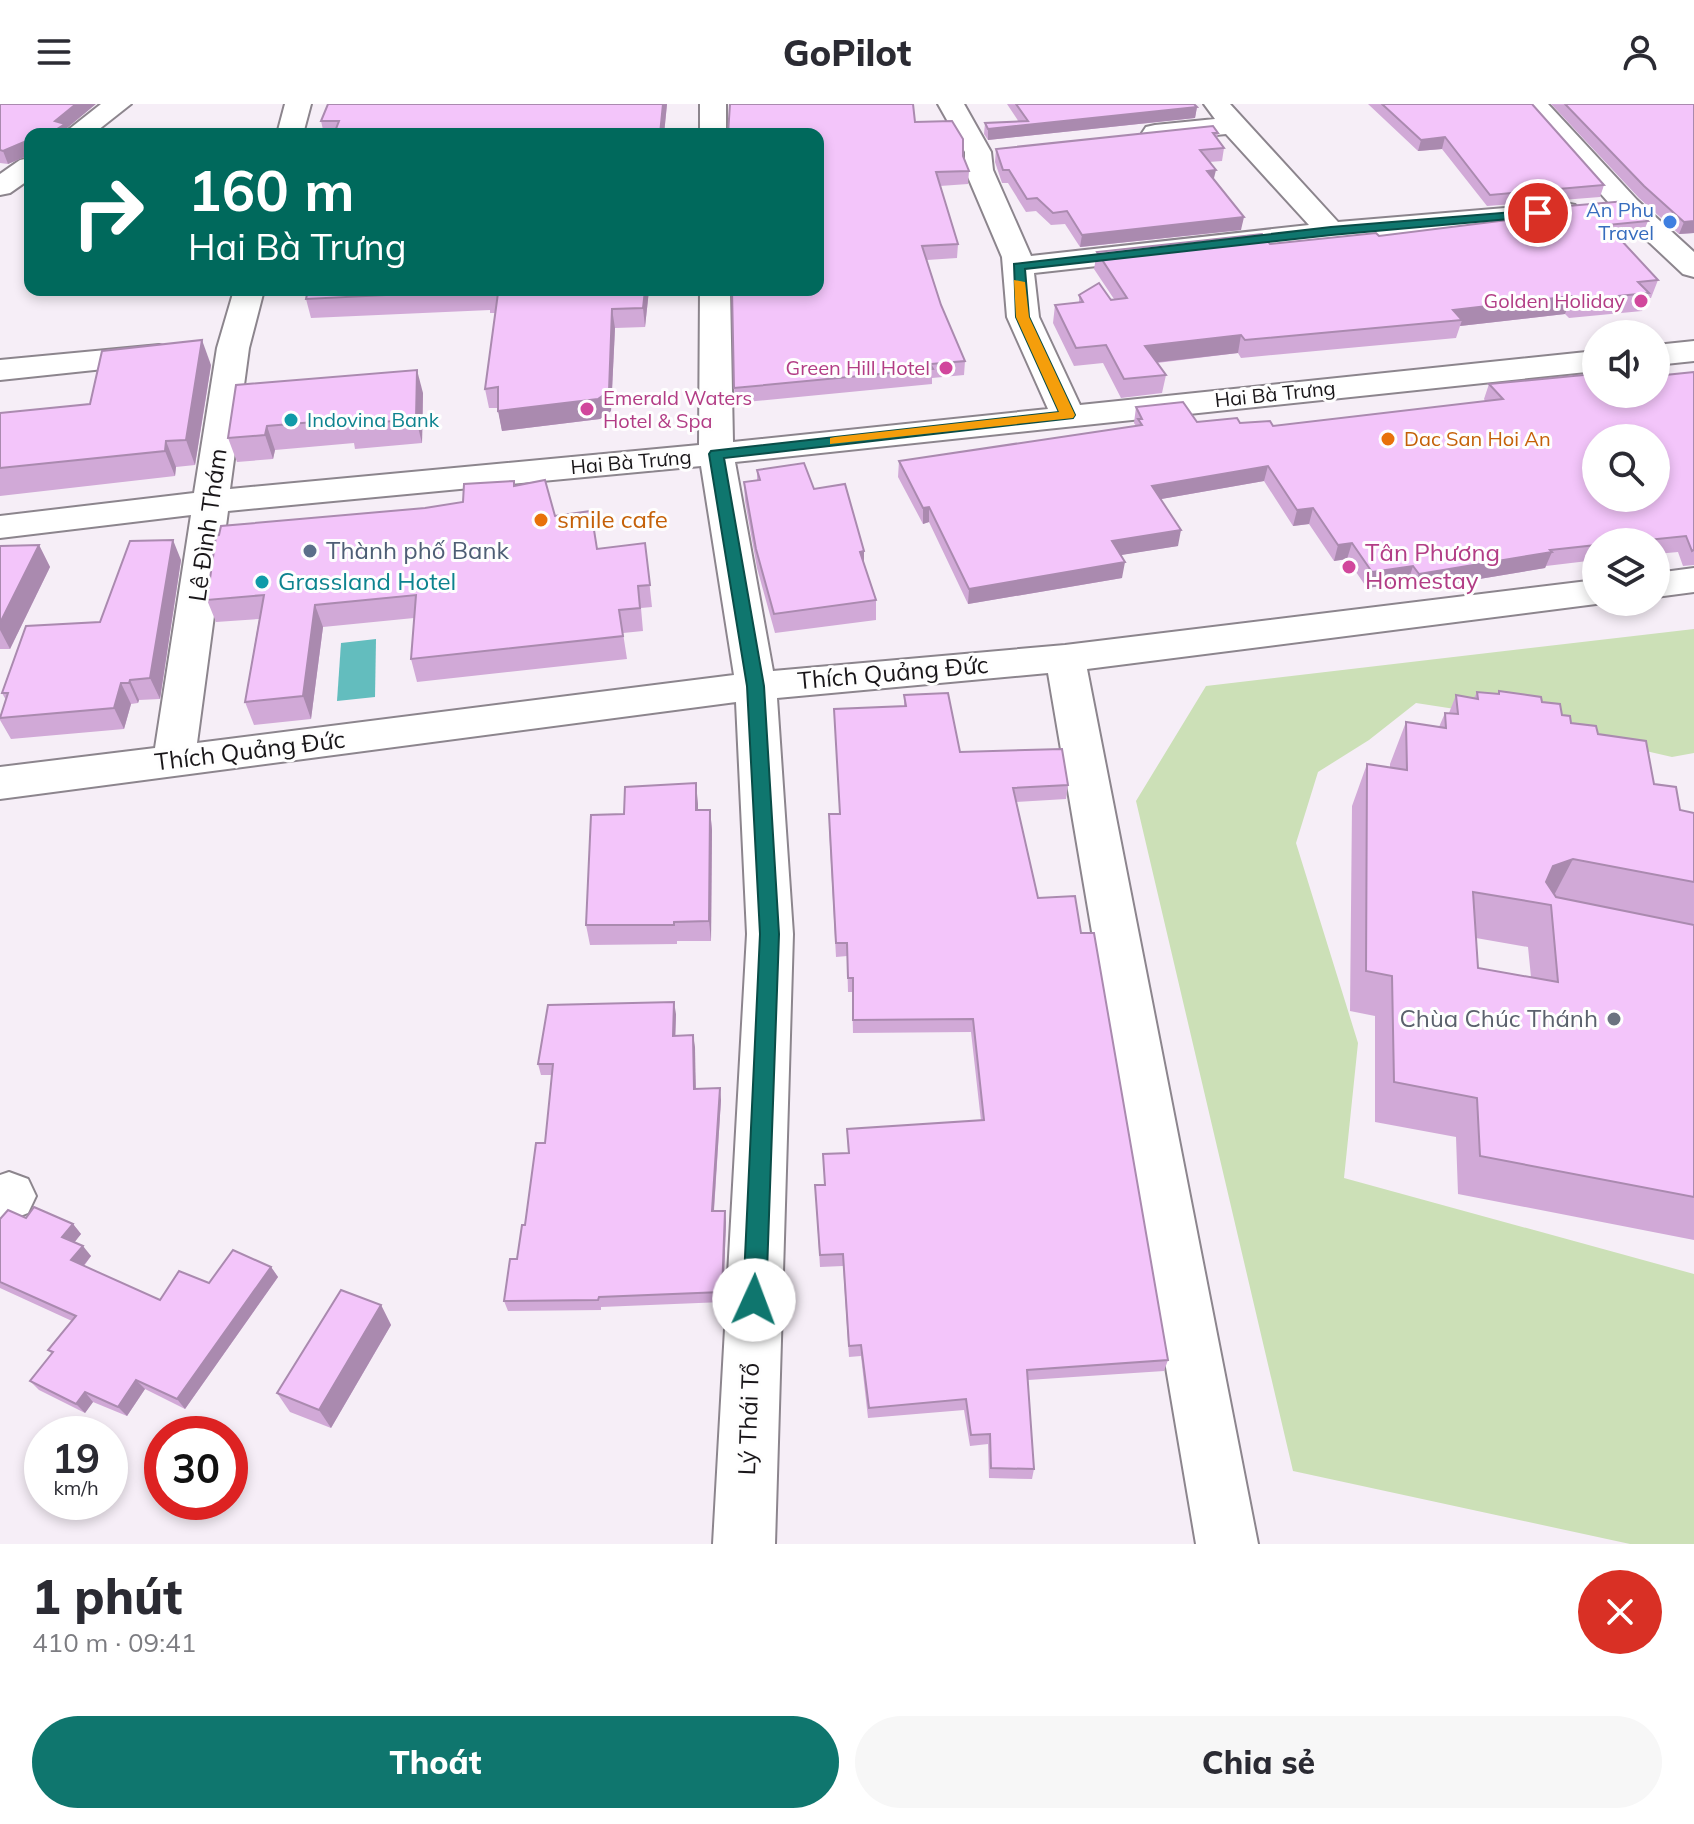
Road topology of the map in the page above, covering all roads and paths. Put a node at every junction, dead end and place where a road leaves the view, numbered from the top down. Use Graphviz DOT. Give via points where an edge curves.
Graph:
graph roads {
  1 [pos="118,104"];
  2 [pos="298,104"];
  3 [pos="713,104"];
  4 [pos="951,104"];
  5 [pos="1534,104"];
  6 [pos="1224,114"];
  7 [pos="84,128"];
  8 [pos="292,128"];
  9 [pos="713,128"];
  10 [pos="1136,135"];
  11 [pos="1010,148"];
  12 [pos="978,152"];
  13 [pos="24,170"];
  14 [pos="0,187"];
  15 [pos="1627,206"];
  16 [pos="1331,231"];
  17 [pos="1019,266"];
  18 [pos="1694,268"];
  19 [pos="245,296"];
  20 [pos="715,296"];
  21 [pos="207,350"];
  22 [pos="1694,351"];
  23 [pos="1670,354"];
  24 [pos="1582,362"];
  25 [pos="0,370"];
  26 [pos="1068,415"];
  27 [pos="716,454"];
  28 [pos="211,502"];
  29 [pos="0,527"];
  30 [pos="1694,580"];
  31 [pos="1670,583"];
  32 [pos="1582,594"];
  33 [pos="1065,658"];
  34 [pos="756,686"];
  35 [pos="174,760"];
  36 [pos="0,783"];
  37 [pos="744,1544"];
  38 [pos="1227,1544"];
  1 -- 7 [label="street"];
  2 -- 8 [label="street"];
  3 -- 9 [label="street"];
  4 -- 12 [label="street"];
  5 -- 15 [label="street"];
  6 -- 10 [label="street"];
  6 -- 16 [label="street"];
  11 -- 12 [label="street"];
  12 -- 17 [label="street" via="979,170"];
  13 -- 14 [label="street"];
  15 -- 16 [label="street"];
  15 -- 18 [label="street"];
  16 -- 17 [label="street"];
  17 -- 26 [label="street" via="1023,317"];
  19 -- 21 [label="street, Lê Đình Thám"];
  20 -- 27 [label="street, Lý Thái Tổ"];
  21 -- 25 [label="street"];
  21 -- 28 [label="street, Lê Đình Thám"];
  22 -- 23 [label="street"];
  24 -- 26 [label="street, Hai Bà Trưng"];
  26 -- 27 [label="street, Hai Bà Trưng"];
  27 -- 28 [label="street, Hai Bà Trưng"];
  27 -- 34 [label="street, Lý Thái Tổ"];
  28 -- 29 [label="street, Hai Bà Trưng"];
  28 -- 35 [label="street, Lê Đình Thám"];
  30 -- 31 [label="street"];
  32 -- 33 [label="street, Thích Quảng Đức"];
  33 -- 34 [label="street, Thích Quảng Đức"];
  33 -- 38 [label="street"];
  34 -- 35 [label="street, Thích Quảng Đức"];
  34 -- 37 [label="street, Lý Thái Tổ" via="770,934"];
  35 -- 36 [label="street, Thích Quảng Đức"];
}
